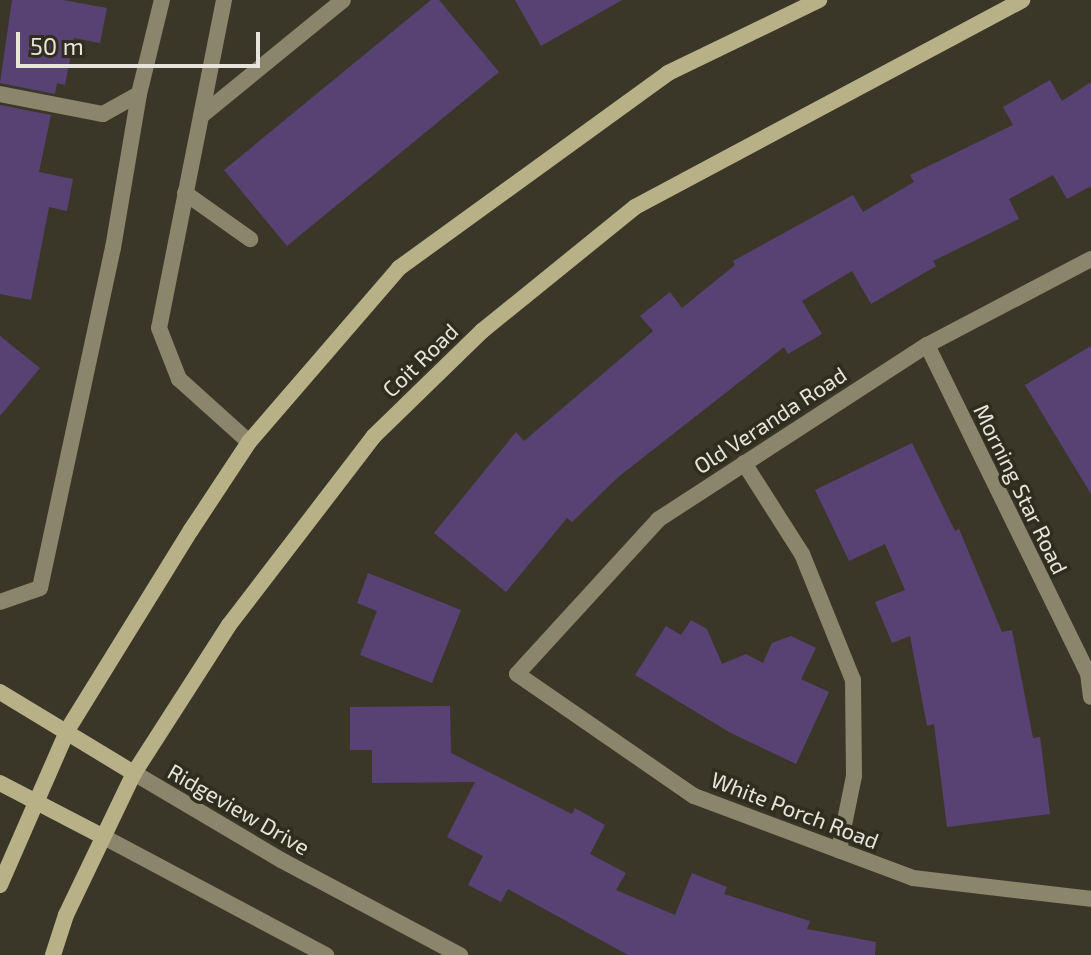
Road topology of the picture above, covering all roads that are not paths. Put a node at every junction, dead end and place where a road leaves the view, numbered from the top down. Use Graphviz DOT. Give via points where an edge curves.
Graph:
graph roads {
  1 [pos="162,0"];
  2 [pos="224,0"];
  3 [pos="342,0"];
  4 [pos="819,0"];
  5 [pos="1022,0"];
  6 [pos="0,94"];
  7 [pos="139,94"];
  8 [pos="201,116"];
  9 [pos="185,193"];
  10 [pos="250,239"];
  11 [pos="1091,259"];
  12 [pos="927,345"];
  13 [pos="249,442"];
  14 [pos="744,463"];
  15 [pos="0,602"];
  16 [pos="517,674"];
  17 [pos="0,692"];
  18 [pos="1091,697"];
  19 [pos="68,729"];
  20 [pos="134,773"];
  21 [pos="0,783"];
  22 [pos="33,800"];
  23 [pos="102,836"];
  24 [pos="839,850"];
  25 [pos="0,885"];
  26 [pos="1091,899"];
  27 [pos="53,955"];
  28 [pos="326,955"];
  29 [pos="460,955"];
  1 -- 7 [label="street"];
  2 -- 8 [label="street"];
  3 -- 8 [label="street"];
  4 -- 13 [label="main road" via="668,73 442,234 399,268"];
  5 -- 20 [label="main road, Coit Road" via="635,207 482,331 374,436 229,625"];
  6 -- 7 [label="street" via="103,114"];
  7 -- 15 [label="street" via="113,248 40,588"];
  8 -- 9 [label="street"];
  9 -- 10 [label="street"];
  9 -- 13 [label="street" via="159,328 179,379"];
  11 -- 12 [label="street, Old Veranda Road"];
  12 -- 14 [label="street, Old Veranda Road"];
  12 -- 18 [label="street, Morning Star Road" via="1088,673"];
  13 -- 19 [label="main road"];
  14 -- 16 [label="street, Old Veranda Road" via="659,519"];
  14 -- 24 [label="street" via="802,554 853,680 854,776"];
  16 -- 24 [label="street, White Porch Road" via="694,796"];
  17 -- 19 [label="main road, Ridgeview Drive"];
  19 -- 20 [label="main road, Ridgeview Drive"];
  19 -- 22 [label="main road"];
  20 -- 23 [label="main road, Coit Road"];
  20 -- 29 [label="street, Ridgeview Drive" via="281,860"];
  21 -- 22 [label="main road"];
  22 -- 23 [label="main road"];
  22 -- 25 [label="main road"];
  23 -- 27 [label="main road, Coit Road"];
  23 -- 28 [label="street"];
  24 -- 26 [label="street, White Porch Road" via="913,878"];
}
